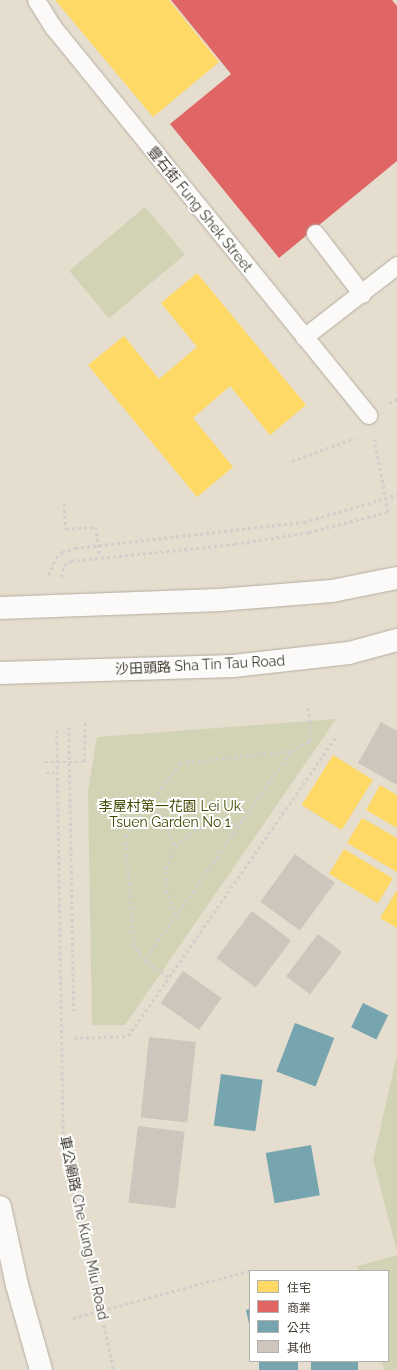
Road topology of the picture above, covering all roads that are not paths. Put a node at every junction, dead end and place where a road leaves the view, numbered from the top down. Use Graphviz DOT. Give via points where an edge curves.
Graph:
graph roads {
  1 [pos="36,0"];
  2 [pos="315,233"];
  3 [pos="397,266"];
  4 [pos="362,294"];
  5 [pos="304,337"];
  6 [pos="368,415"];
  7 [pos="397,578"];
  8 [pos="0,608"];
  9 [pos="397,640"];
  10 [pos="0,673"];
  11 [pos="0,1207"];
  12 [pos="41,1370"];
  1 -- 5 [label="lane, 豐石街 Fung Shek Street" via="53,27"];
  2 -- 4 [label="lane"];
  3 -- 4 [label="lane"];
  4 -- 5 [label="lane"];
  5 -- 6 [label="lane, 豐石街 Fung Shek Street"];
  7 -- 8 [label="street" via="332,591 234,599"];
  9 -- 10 [label="street, 沙田頭路 Sha Tin Tau Road" via="349,653 234,666"];
  11 -- 12 [label="street" via="17,1285"];
}
